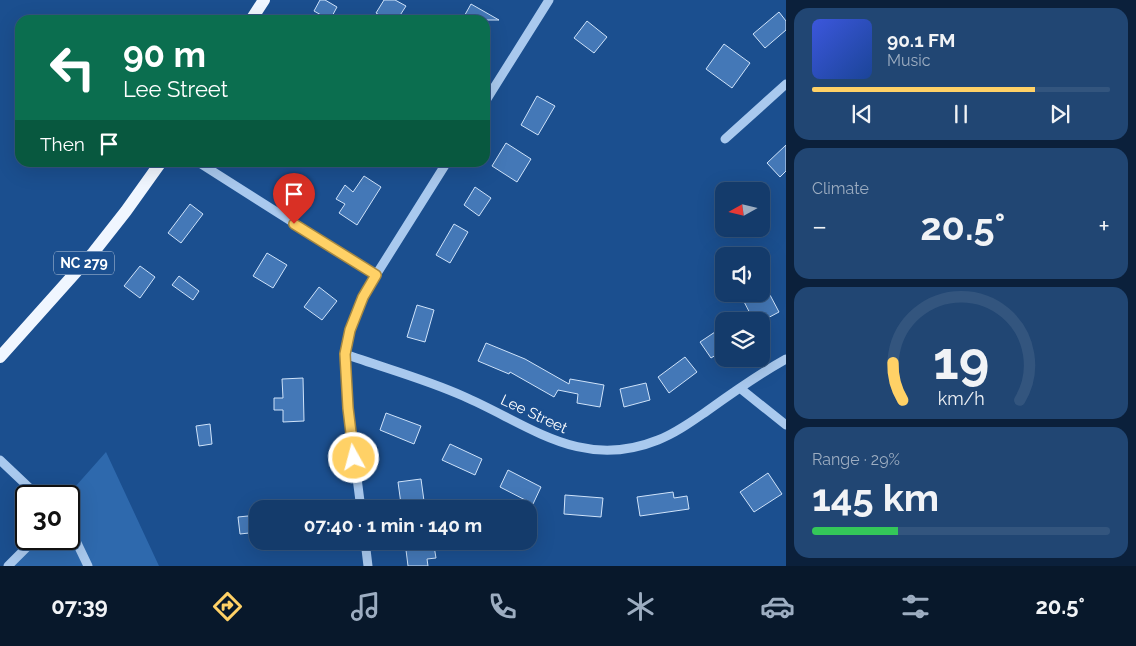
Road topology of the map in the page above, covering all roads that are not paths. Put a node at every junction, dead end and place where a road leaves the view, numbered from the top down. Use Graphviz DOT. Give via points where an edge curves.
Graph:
graph roads {
  1 [pos="264,0"];
  2 [pos="549,0"];
  3 [pos="254,15"];
  4 [pos="786,84"];
  5 [pos="490,94"];
  6 [pos="725,139"];
  7 [pos="157,167"];
  8 [pos="206,167"];
  9 [pos="444,167"];
  10 [pos="376,275"];
  11 [pos="345,354"];
  12 [pos="0,357"];
  13 [pos="786,359"];
  14 [pos="741,389"];
  15 [pos="786,425"];
  16 [pos="0,460"];
  17 [pos="26,485"];
  18 [pos="359,500"];
  19 [pos="80,549"];
  20 [pos="24,550"];
  21 [pos="366,550"];
  22 [pos="8,566"];
  23 [pos="88,566"];
  24 [pos="368,566"];
  1 -- 3 [label="main road"];
  2 -- 5 [label="street"];
  4 -- 6 [label="street"];
  7 -- 12 [label="main road, NC 279" via="92,253"];
  8 -- 10 [label="street"];
  9 -- 10 [label="street"];
  10 -- 11 [label="street" via="350,330"];
  11 -- 14 [label="street, Lee Street" via="472,400 556,442 586,449 636,448 659,440"];
  11 -- 18 [label="street"];
  13 -- 14 [label="street, Lee Street"];
  14 -- 15 [label="street"];
  16 -- 17 [label="street"];
  19 -- 23 [label="street"];
  20 -- 22 [label="street"];
  21 -- 24 [label="street"];
}
